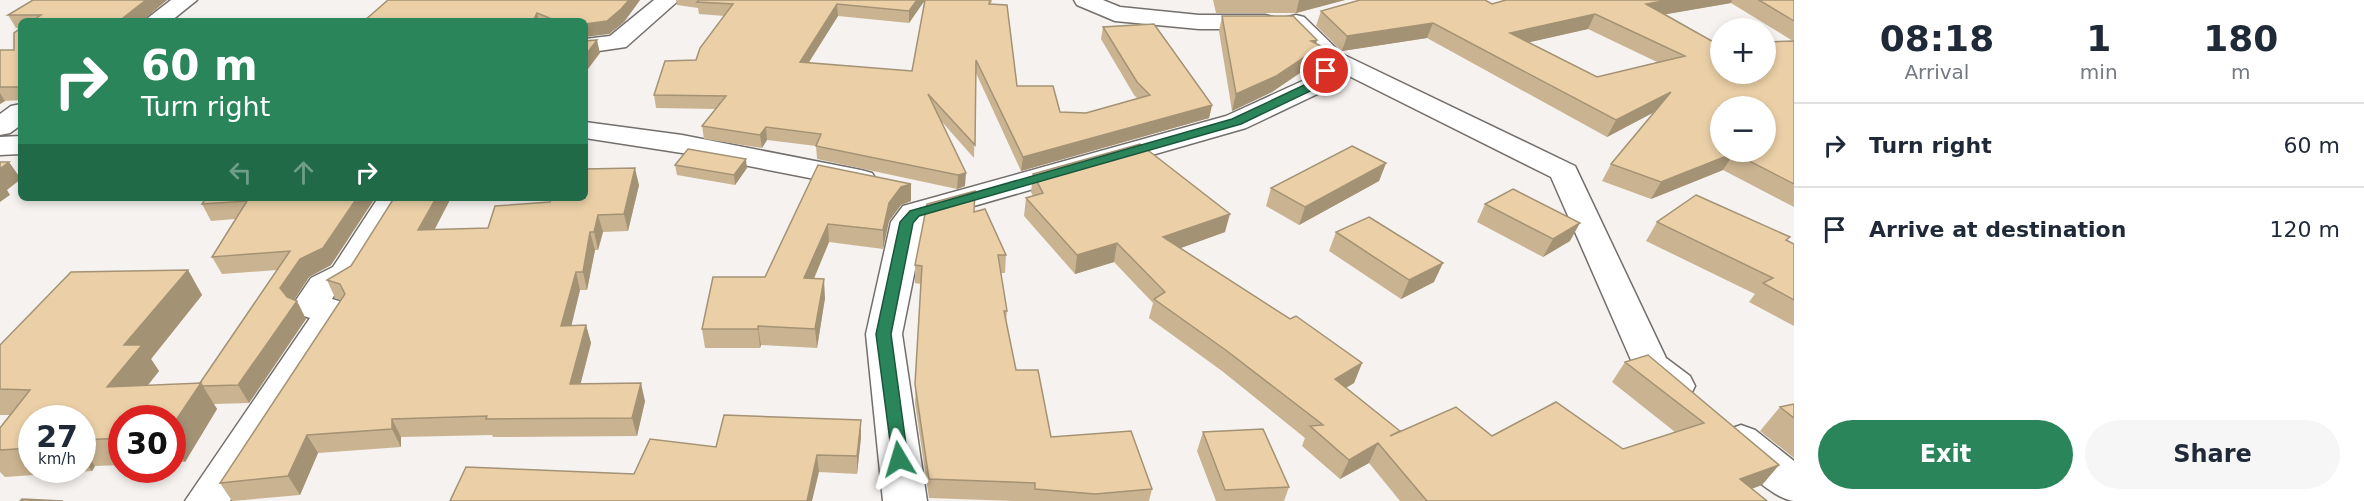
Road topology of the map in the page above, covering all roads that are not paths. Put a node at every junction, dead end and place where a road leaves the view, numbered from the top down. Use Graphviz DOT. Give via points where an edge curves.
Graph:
graph roads {
  1 [pos="186,0"];
  2 [pos="668,0"];
  3 [pos="1085,0"];
  4 [pos="160,18"];
  5 [pos="588,46"];
  6 [pos="1333,59"];
  7 [pos="18,114"];
  8 [pos="0,127"];
  9 [pos="588,130"];
  10 [pos="18,145"];
  11 [pos="0,146"];
  12 [pos="391,201"];
  13 [pos="957,201"];
  14 [pos="1794,485"];
  15 [pos="207,501"];
  16 [pos="905,501"];
  1 -- 4 [label="street"];
  2 -- 5 [label="street" via="616,42"];
  3 -- 6 [label="street" via="1115,14 1199,22 1308,19"];
  6 -- 13 [label="street" via="1319,82 1236,122"];
  6 -- 14 [label="street" via="1564,172 1652,366"];
  7 -- 8 [label="street"];
  9 -- 13 [label="street" via="682,144"];
  10 -- 11 [label="street"];
  12 -- 15 [label="street" via="345,275 324,286 309,306 333,311"];
  13 -- 16 [label="street" via="915,213 907,222 884,334"];
}
